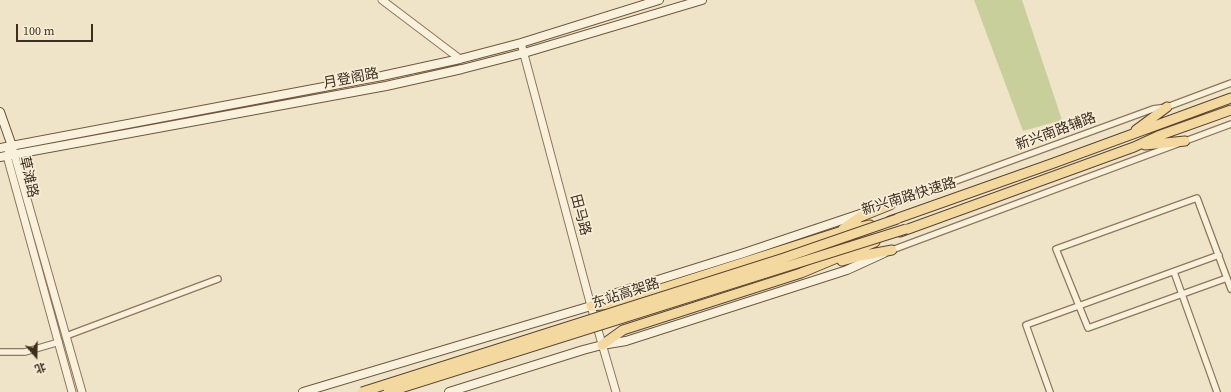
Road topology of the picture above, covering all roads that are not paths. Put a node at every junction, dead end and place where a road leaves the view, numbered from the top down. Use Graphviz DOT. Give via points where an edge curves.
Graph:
graph roads {
  1 [pos="382,0"];
  2 [pos="659,0"];
  3 [pos="702,0"];
  4 [pos="521,43"];
  5 [pos="524,53"];
  6 [pos="460,59"];
  7 [pos="1231,83"];
  8 [pos="1231,98"];
  9 [pos="1167,107"];
  10 [pos="1231,110"];
  11 [pos="0,112"];
  12 [pos="1231,124"];
  13 [pos="1128,136"];
  14 [pos="1185,141"];
  15 [pos="12,146"];
  16 [pos="1134,147"];
  17 [pos="0,148"];
  18 [pos="8,156"];
  19 [pos="890,205"];
  20 [pos="897,218"];
  21 [pos="906,229"];
  22 [pos="839,232"];
  23 [pos="892,250"];
  24 [pos="1219,255"];
  25 [pos="1174,272"];
  26 [pos="801,273"];
  27 [pos="1227,278"];
  28 [pos="218,279"];
  29 [pos="1231,289"];
  30 [pos="1182,295"];
  31 [pos="591,306"];
  32 [pos="1079,306"];
  33 [pos="66,336"];
  34 [pos="59,342"];
  35 [pos="602,345"];
  36 [pos="0,352"];
  37 [pos="72,392"];
  38 [pos="82,392"];
  39 [pos="303,392"];
  40 [pos="362,392"];
  41 [pos="388,392"];
  42 [pos="449,392"];
  43 [pos="616,392"];
  44 [pos="1050,392"];
  45 [pos="1217,392"];
  1 -- 6 [label="street"];
  2 -- 4 [label="main road, 月登阁路"];
  3 -- 5 [label="main road, 月登阁路"];
  4 -- 5 [label="street, 田马路"];
  4 -- 6 [label="main road, 月登阁路"];
  5 -- 18 [label="main road, 月登阁路" via="386,86"];
  5 -- 31 [label="street, 田马路"];
  6 -- 15 [label="main road, 月登阁路" via="374,78"];
  7 -- 9 [label="street, 新兴南路辅路"];
  8 -- 13 [label="main road, 新兴南路快速路"];
  9 -- 13 [label="main road"];
  9 -- 19 [label="street, 新兴南路辅路" via="1153,109"];
  10 -- 16 [label="main road, 新兴南路快速路"];
  11 -- 15 [label="main road"];
  12 -- 14 [label="street"];
  13 -- 20 [label="main road, 新兴南路快速路"];
  14 -- 16 [label="main road"];
  14 -- 23 [label="street"];
  15 -- 17 [label="main road, 月登阁路"];
  15 -- 18 [label="street, 草滩路"];
  16 -- 21 [label="main road, 新兴南路快速路"];
  18 -- 33 [label="street, 草滩路"];
  18 -- 34 [label="street, 草滩路"];
  19 -- 22 [label="main road" via="860,217"];
  19 -- 31 [label="main road" via="610,295"];
  20 -- 22 [label="main road, 新兴南路快速路"];
  20 -- 40 [label="main road, 东站高架路, bridge" via="784,258"];
  21 -- 26 [label="main road, 新兴南路快速路"];
  21 -- 41 [label="main road, 东站高架路, bridge"];
  22 -- 31 [label="main road, 新兴南路快速路" via="613,304"];
  23 -- 26 [label="main road" via="860,256"];
  23 -- 35 [label="main road" via="847,270 626,341"];
  24 -- 25 [label="street"];
  24 -- 27 [label="street"];
  24 -- 32 [label="street" via="1197,198 1056,249"];
  25 -- 30 [label="street"];
  25 -- 32 [label="street"];
  26 -- 35 [label="main road, 新兴南路快速路" via="623,330"];
  27 -- 29 [label="street"];
  27 -- 30 [label="street"];
  28 -- 33 [label="street"];
  30 -- 32 [label="street" via="1088,328"];
  30 -- 45 [label="street"];
  31 -- 35 [label="street, 田马路"];
  31 -- 39 [label="main road"];
  32 -- 44 [label="street" via="1026,325"];
  33 -- 38 [label="street, 草滩路"];
  34 -- 36 [label="street" via="25,352"];
  34 -- 37 [label="street, 草滩路"];
  35 -- 42 [label="main road"];
  35 -- 43 [label="street, 田马路"];
}
